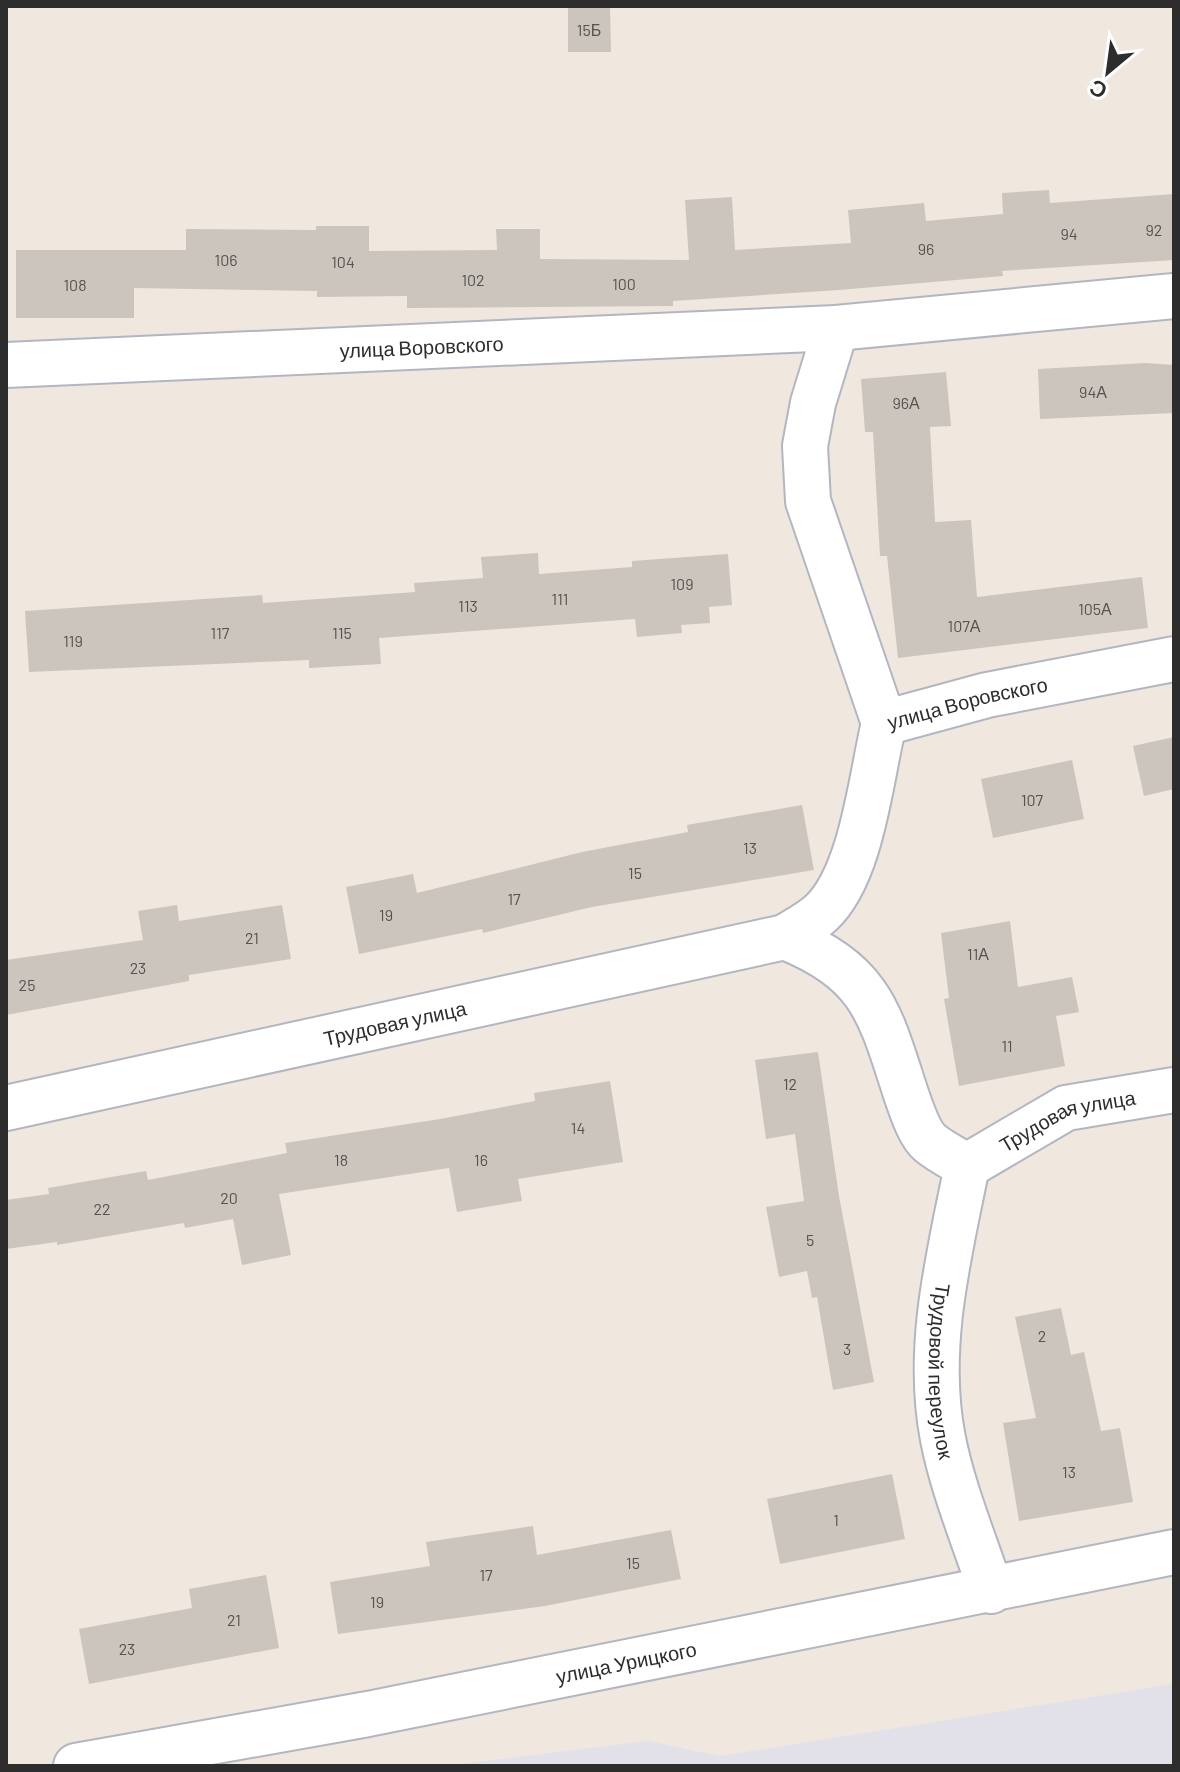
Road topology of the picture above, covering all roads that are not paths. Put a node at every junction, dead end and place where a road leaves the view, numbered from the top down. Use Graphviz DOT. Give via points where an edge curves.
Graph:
graph roads {
  1 [pos="1174,296"];
  2 [pos="836,328"];
  3 [pos="6,365"];
  4 [pos="1174,659"];
  5 [pos="884,723"];
  6 [pos="785,937"];
  7 [pos="1174,1090"];
  8 [pos="6,1108"];
  9 [pos="967,1166"];
  10 [pos="1174,1552"];
  11 [pos="991,1591"];
  12 [pos="76,1766"];
  1 -- 2 [label="street, улица Воровского"];
  2 -- 3 [label="street, улица Воровского"];
  2 -- 5 [label="street, улица Воровского" via="805,446 808,501"];
  4 -- 5 [label="street, улица Воровского" via="987,695"];
  5 -- 6 [label="street" via="843,885 821,913"];
  6 -- 8 [label="street, Трудовая улица"];
  6 -- 9 [label="street" via="821,952 853,975 881,1016 910,1107 928,1142"];
  7 -- 9 [label="street, Трудовая улица" via="1066,1108"];
  9 -- 11 [label="street, Трудовой переулок" via="939,1315 938,1398 943,1441"];
  10 -- 11 [label="street, улица Урицкого"];
  11 -- 12 [label="street, улица Урицкого"];
}
